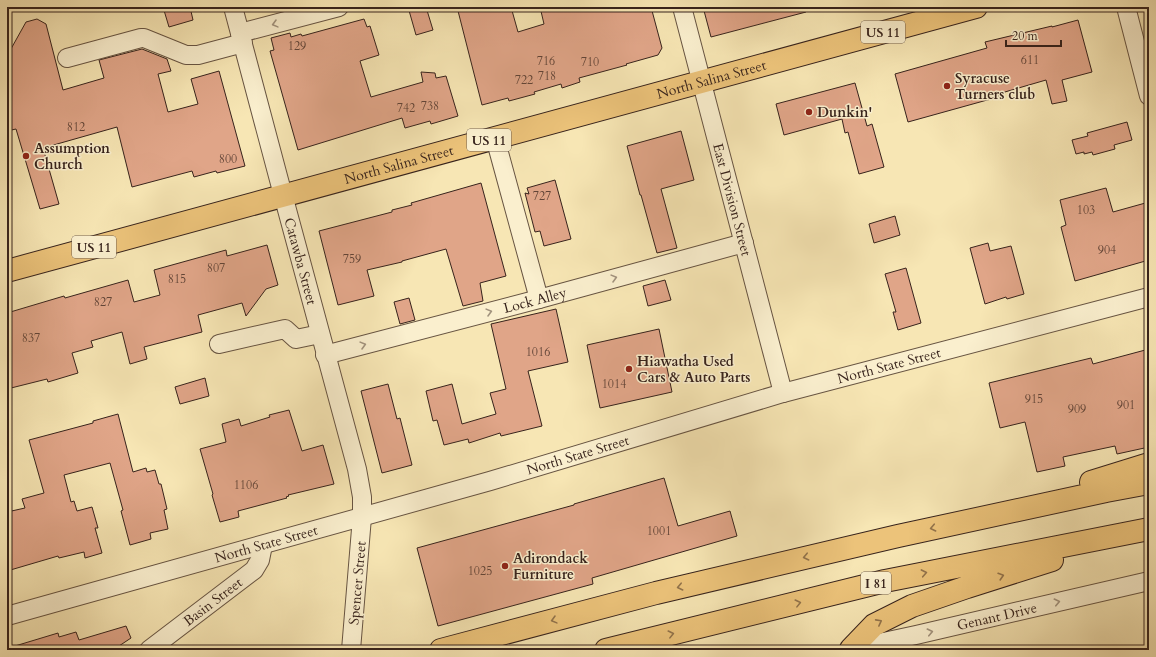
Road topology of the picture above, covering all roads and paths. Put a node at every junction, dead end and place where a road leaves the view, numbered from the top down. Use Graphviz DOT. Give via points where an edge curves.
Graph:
graph roads {
  1 [pos="233,7"];
  2 [pos="340,7"];
  3 [pos="682,7"];
  4 [pos="976,7"];
  5 [pos="1126,7"];
  6 [pos="241,38"];
  7 [pos="67,58"];
  8 [pos="701,82"];
  9 [pos="1149,96"];
  10 [pos="495,138"];
  11 [pos="283,196"];
  12 [pos="744,243"];
  13 [pos="7,271"];
  14 [pos="1149,298"];
  15 [pos="539,299"];
  16 [pos="320,334"];
  17 [pos="219,344"];
  18 [pos="325,355"];
  19 [pos="783,393"];
  20 [pos="1149,464"];
  21 [pos="1149,484"];
  22 [pos="362,517"];
  23 [pos="971,520"];
  24 [pos="1149,530"];
  25 [pos="263,545"];
  26 [pos="1149,581"];
  27 [pos="7,616"];
  28 [pos="149,650"];
  29 [pos="351,650"];
  30 [pos="441,650"];
  31 [pos="606,650"];
  32 [pos="849,650"];
  1 -- 6 [label="street, Catawba Street"];
  2 -- 6 [label="street, one-way"];
  3 -- 8 [label="street, East Division Street"];
  4 -- 8 [label="main road, North Salina Street / US 11"];
  5 -- 9 [label="street"];
  6 -- 7 [label="street" via="198,55 186,56 141,38"];
  6 -- 11 [label="street, Catawba Street"];
  8 -- 10 [label="main road, North Salina Street / US 11"];
  8 -- 12 [label="street, East Division Street"];
  10 -- 11 [label="main road, North Salina Street / US 11"];
  10 -- 15 [label="street"];
  11 -- 13 [label="main road, North Salina Street / US 11"];
  11 -- 16 [label="street, Catawba Street"];
  15 -- 12 [label="street, Lock Alley, one-way"];
  12 -- 19 [label="street, East Division Street"];
  14 -- 19 [label="street, North State Street"];
  18 -- 15 [label="street, Lock Alley, one-way"];
  16 -- 17 [label="street" via="296,339 285,329"];
  16 -- 18 [label="street, Catawba Street"];
  18 -- 22 [label="street, Catawba Street" via="357,469 362,497"];
  19 -- 22 [label="street, North State Street"];
  20 -- 23 [label="main road"];
  21 -- 23 [label="main road"];
  22 -- 25 [label="street, North State Street"];
  22 -- 29 [label="street, Spencer Street"];
  23 -- 30 [label="main road, one-way" via="656,593"];
  31 -- 24 [label="main road, I 81, one-way" via="885,581"];
  32 -- 24 [label="main road, one-way" via="874,625 912,606"];
  25 -- 27 [label="street, North State Street"];
  25 -- 28 [label="street, Basin Street" via="260,560 254,570"];
  32 -- 26 [label="street, Genant Drive, one-way"];
}
